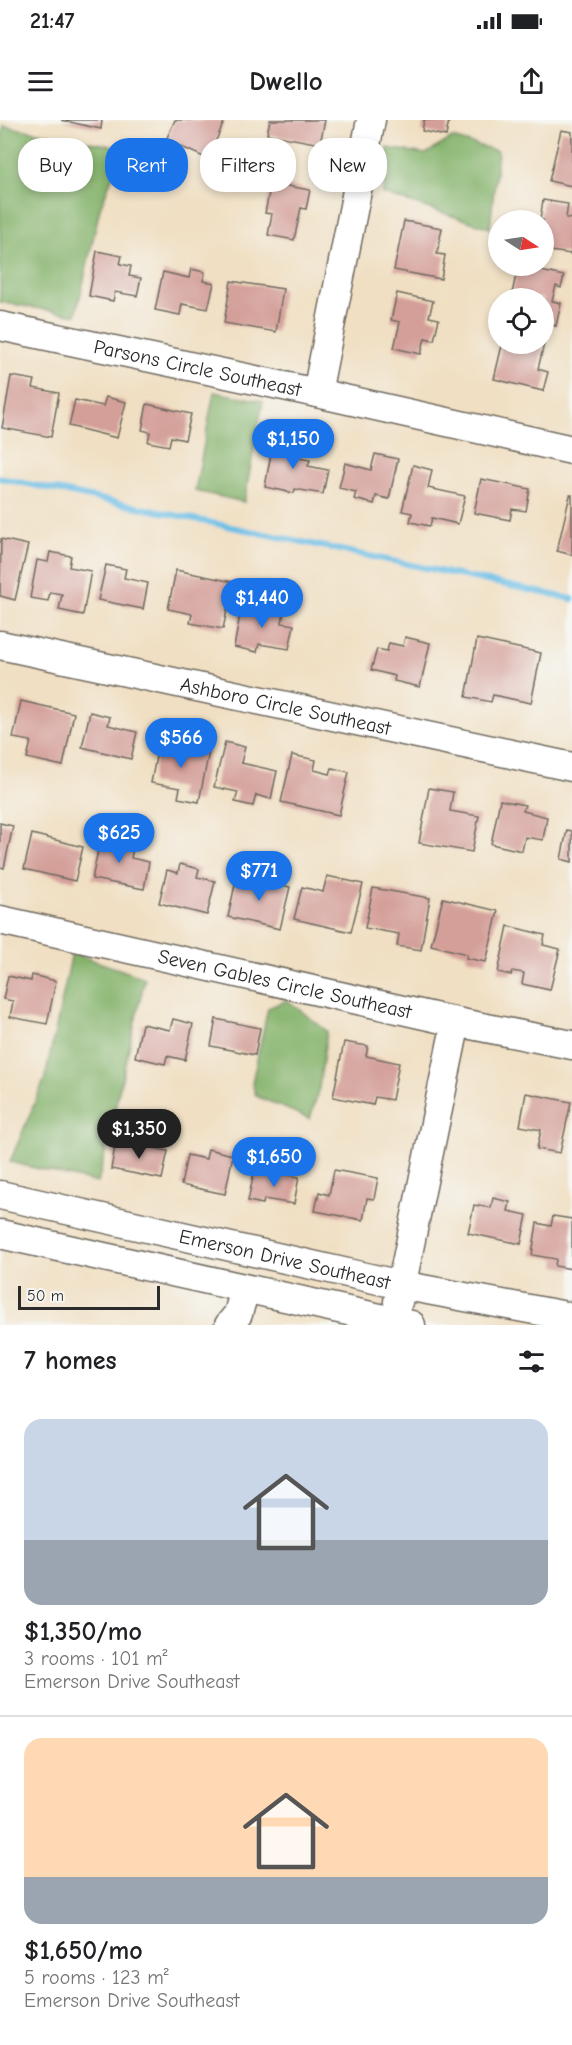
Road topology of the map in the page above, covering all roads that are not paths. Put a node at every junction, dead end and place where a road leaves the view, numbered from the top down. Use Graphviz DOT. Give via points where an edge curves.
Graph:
graph roads {
  1 [pos="372,120"];
  2 [pos="0,326"];
  3 [pos="317,393"];
  4 [pos="572,450"];
  5 [pos="0,645"];
  6 [pos="572,767"];
  7 [pos="0,920"];
  8 [pos="456,1022"];
  9 [pos="572,1045"];
  10 [pos="0,1195"];
  11 [pos="0,1234"];
  12 [pos="401,1285"];
  13 [pos="245,1289"];
  14 [pos="572,1317"];
  15 [pos="399,1324"];
  16 [pos="229,1325"];
  1 -- 3 [label="street"];
  2 -- 3 [label="street, Parsons Circle Southeast"];
  3 -- 4 [label="street, Parsons Circle Southeast"];
  5 -- 6 [label="street, Ashboro Circle Southeast"];
  7 -- 8 [label="street, Seven Gables Circle Southeast"];
  8 -- 9 [label="street, Seven Gables Circle Southeast"];
  8 -- 12 [label="street"];
  10 -- 12 [label="street, Emerson Drive Southeast"];
  11 -- 13 [label="street, Emerson Drive Southeast"];
  12 -- 14 [label="street, Emerson Drive Southeast"];
  12 -- 15 [label="street"];
  13 -- 15 [label="street, Emerson Drive Southeast"];
  13 -- 16 [label="street" via="238,1314"];
}
